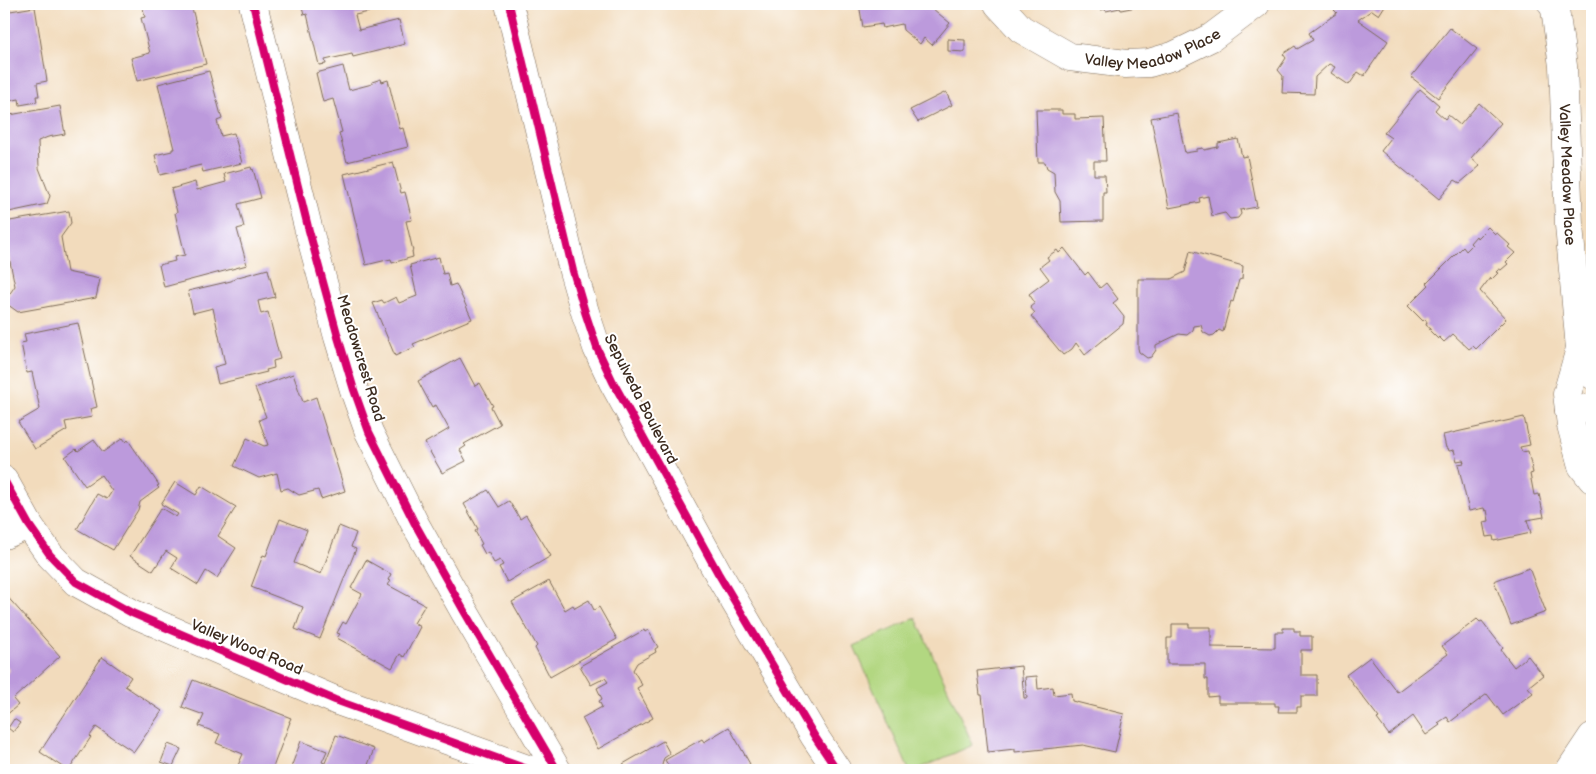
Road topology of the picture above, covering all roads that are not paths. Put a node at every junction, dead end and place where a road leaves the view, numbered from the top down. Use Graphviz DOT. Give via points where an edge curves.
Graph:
graph roads {
  1 [pos="253,4"];
  2 [pos="509,4"];
  3 [pos="998,4"];
  4 [pos="1256,4"];
  5 [pos="1552,4"];
  6 [pos="1580,348"];
  7 [pos="1592,375"];
  8 [pos="1581,410"];
  9 [pos="1592,479"];
  10 [pos="4,480"];
  11 [pos="29,525"];
  12 [pos="4,535"];
  13 [pos="1592,737"];
  14 [pos="530,770"];
  15 [pos="557,770"];
  16 [pos="837,770"];
  17 [pos="1570,770"];
  1 -- 15 [label="street, Meadowcrest Road" via="333,319 370,432 414,522"];
  2 -- 16 [label="street, Sepulveda Boulevard" via="572,271 597,348 718,572"];
  3 -- 4 [label="street, Valley Meadow Place" via="1021,30 1070,57 1126,64 1149,63 1173,56 1212,37"];
  5 -- 6 [label="street, Valley Meadow Place" via="1563,66 1569,225"];
  6 -- 7 [label="street, Valley Meadow Place"];
  6 -- 8 [label="street, Valley Meadow Place" via="1567,394"];
  8 -- 9 [label="street, Valley Meadow Place" via="1571,425 1582,466"];
  10 -- 11 [label="street, Valley Wood Road"];
  11 -- 12 [label="street"];
  11 -- 14 [label="street, Valley Wood Road" via="50,555 76,582 132,613 335,700"];
  13 -- 17 [label="street"];
}
